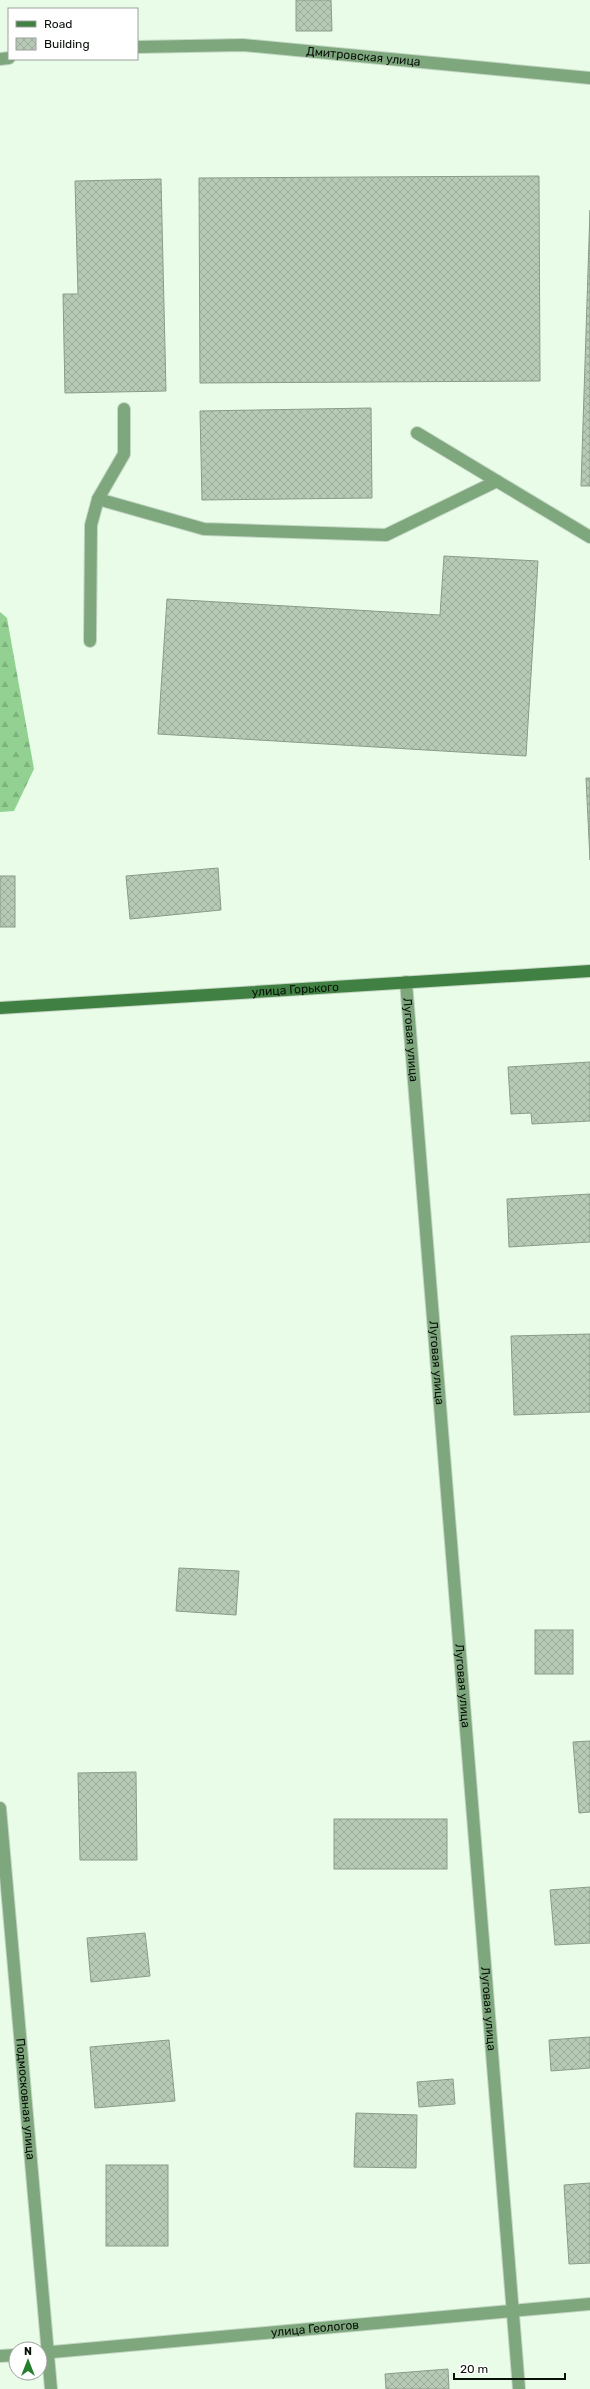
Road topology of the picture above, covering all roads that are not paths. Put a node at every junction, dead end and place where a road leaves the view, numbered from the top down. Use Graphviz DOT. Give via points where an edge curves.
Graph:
graph roads {
  1 [pos="138,47"];
  2 [pos="590,78"];
  3 [pos="124,410"];
  4 [pos="417,433"];
  5 [pos="497,481"];
  6 [pos="98,499"];
  7 [pos="590,537"];
  8 [pos="90,641"];
  9 [pos="590,971"];
  10 [pos="406,982"];
  11 [pos="0,1008"];
  12 [pos="0,1808"];
  13 [pos="590,2304"];
  14 [pos="512,2312"];
  15 [pos="43,2341"];
  16 [pos="48,2353"];
  17 [pos="48,2374"];
  18 [pos="51,2389"];
  19 [pos="519,2389"];
  1 -- 2 [label="street, Дмитровская улица" via="243,45"];
  3 -- 6 [label="street" via="124,454"];
  4 -- 5 [label="street"];
  5 -- 6 [label="street" via="386,535 204,528"];
  5 -- 7 [label="street"];
  6 -- 8 [label="street" via="91,525"];
  9 -- 10 [label="street, улица Горького"];
  10 -- 11 [label="street, улица Горького"];
  10 -- 14 [label="street, Луговая улица"];
  12 -- 15 [label="street, Подмосковная улица"];
  13 -- 14 [label="street, улица Геологов"];
  14 -- 16 [label="street, улица Геологов"];
  14 -- 19 [label="street, Луговая улица"];
  17 -- 18 [label="street, Подмосковная улица"];
}
